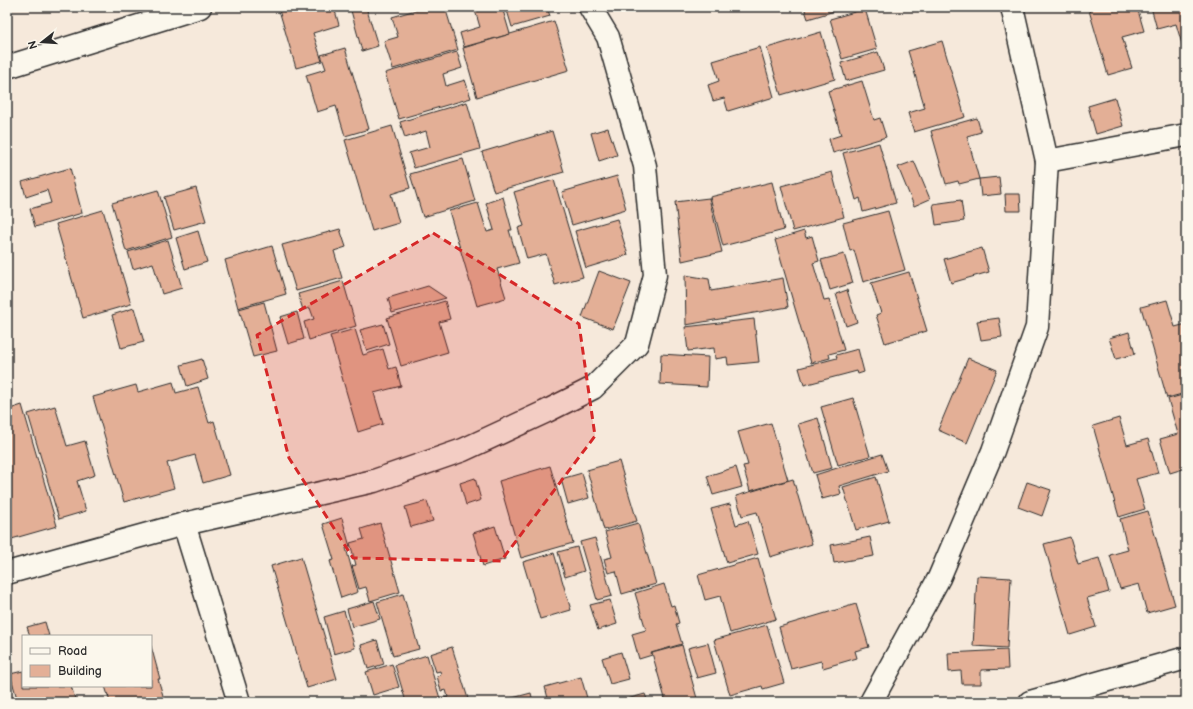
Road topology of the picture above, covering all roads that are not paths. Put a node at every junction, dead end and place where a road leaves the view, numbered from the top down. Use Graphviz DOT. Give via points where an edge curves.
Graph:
graph roads {
  1 [pos="200,7"];
  2 [pos="590,7"];
  3 [pos="1012,7"];
  4 [pos="7,68"];
  5 [pos="1186,135"];
  6 [pos="1047,161"];
  7 [pos="184,524"];
  8 [pos="7,573"];
  9 [pos="1186,658"];
  10 [pos="238,702"];
  11 [pos="871,702"];
  12 [pos="1030,702"];
  1 -- 4 [label="street"];
  2 -- 7 [label="street" via="608,37 645,166 655,275 637,344 593,388 463,450 374,481"];
  3 -- 6 [label="street"];
  5 -- 6 [label="street"];
  6 -- 11 [label="street" via="1037,327 993,451 939,578"];
  7 -- 8 [label="street"];
  7 -- 10 [label="street"];
  9 -- 12 [label="street"];
}
